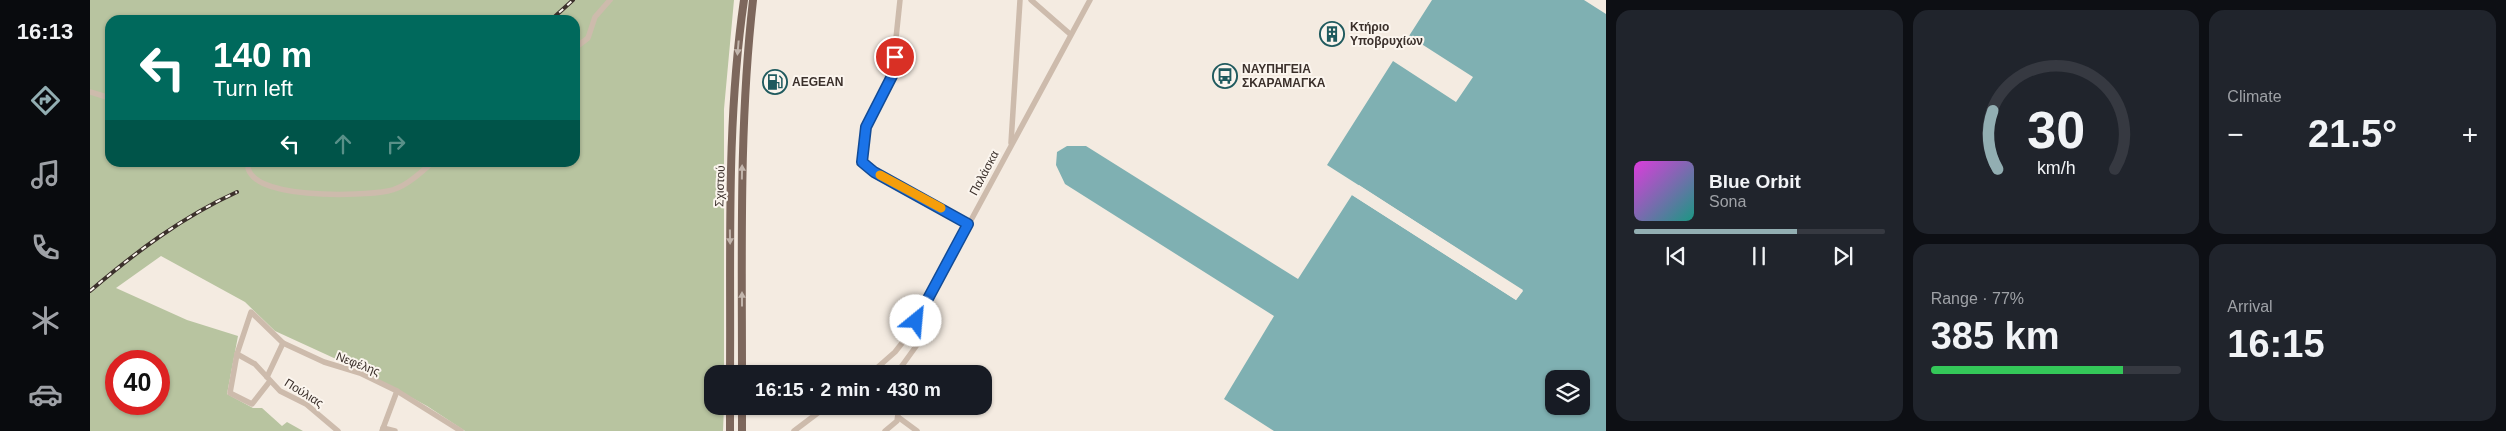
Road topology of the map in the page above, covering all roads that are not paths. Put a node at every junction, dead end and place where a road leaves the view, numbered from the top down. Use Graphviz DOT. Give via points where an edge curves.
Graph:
graph roads {
  1 [pos="610,0"];
  2 [pos="744,0"];
  3 [pos="753,0"];
  4 [pos="900,0"];
  5 [pos="1020,0"];
  6 [pos="1031,0"];
  7 [pos="1090,0"];
  8 [pos="1070,34"];
  9 [pos="580,44"];
  10 [pos="90,92"];
  11 [pos="105,96"];
  12 [pos="1010,144"];
  13 [pos="247,167"];
  14 [pos="427,167"];
  15 [pos="968,224"];
  16 [pos="910,333"];
  17 [pos="282,343"];
  18 [pos="237,354"];
  19 [pos="730,365"];
  20 [pos="742,365"];
  21 [pos="881,365"];
  22 [pos="902,365"];
  23 [pos="269,379"];
  24 [pos="397,391"];
  25 [pos="730,415"];
  26 [pos="742,415"];
  27 [pos="816,415"];
  28 [pos="898,417"];
  29 [pos="804,424"];
  30 [pos="383,429"];
  31 [pos="338,431"];
  32 [pos="395,431"];
  33 [pos="461,431"];
  34 [pos="730,431"];
  35 [pos="742,431"];
  36 [pos="794,431"];
  37 [pos="804,431"];
  38 [pos="885,431"];
  39 [pos="917,431"];
  1 -- 9 [label="street" via="595,17 588,38"];
  2 -- 19 [label="main road, Σχιστού, one-way" via="733,136"];
  20 -- 3 [label="main road, Σχιστού, one-way" via="743,136"];
  4 -- 15 [label="street" via="892,76 866,127 862,162 874,172"];
  5 -- 12 [label="street"];
  6 -- 8 [label="street"];
  7 -- 8 [label="street, Παλάσκα"];
  8 -- 12 [label="street, Παλάσκα"];
  10 -- 11 [label="street"];
  12 -- 15 [label="street, Παλάσκα"];
  13 -- 14 [label="street" via="251,177 265,185 295,192 329,194 392,190 403,186"];
  15 -- 16 [label="street, Παλάσκα"];
  16 -- 21 [label="street, Παλάσκα" via="896,352"];
  16 -- 22 [label="street" via="922,338"];
  17 -- 18 [label="street, Νεφέλης" via="251,312"];
  17 -- 23 [label="street"];
  17 -- 24 [label="street, Νεφέλης"];
  18 -- 23 [label="street, Πούλιας" via="255,364"];
  18 -- 23 [label="street" via="231,394 252,404"];
  23 -- 31 [label="street, Πούλιας" via="280,391 314,410"];
  24 -- 30 [label="street"];
  24 -- 33 [label="street, Νεφέλης"];
  25 -- 34 [label="main road"];
  26 -- 35 [label="main road"];
  27 -- 29 [label="street"];
  28 -- 38 [label="street"];
  28 -- 39 [label="street"];
  29 -- 36 [label="street"];
  29 -- 37 [label="street"];
  30 -- 32 [label="street"];
}
